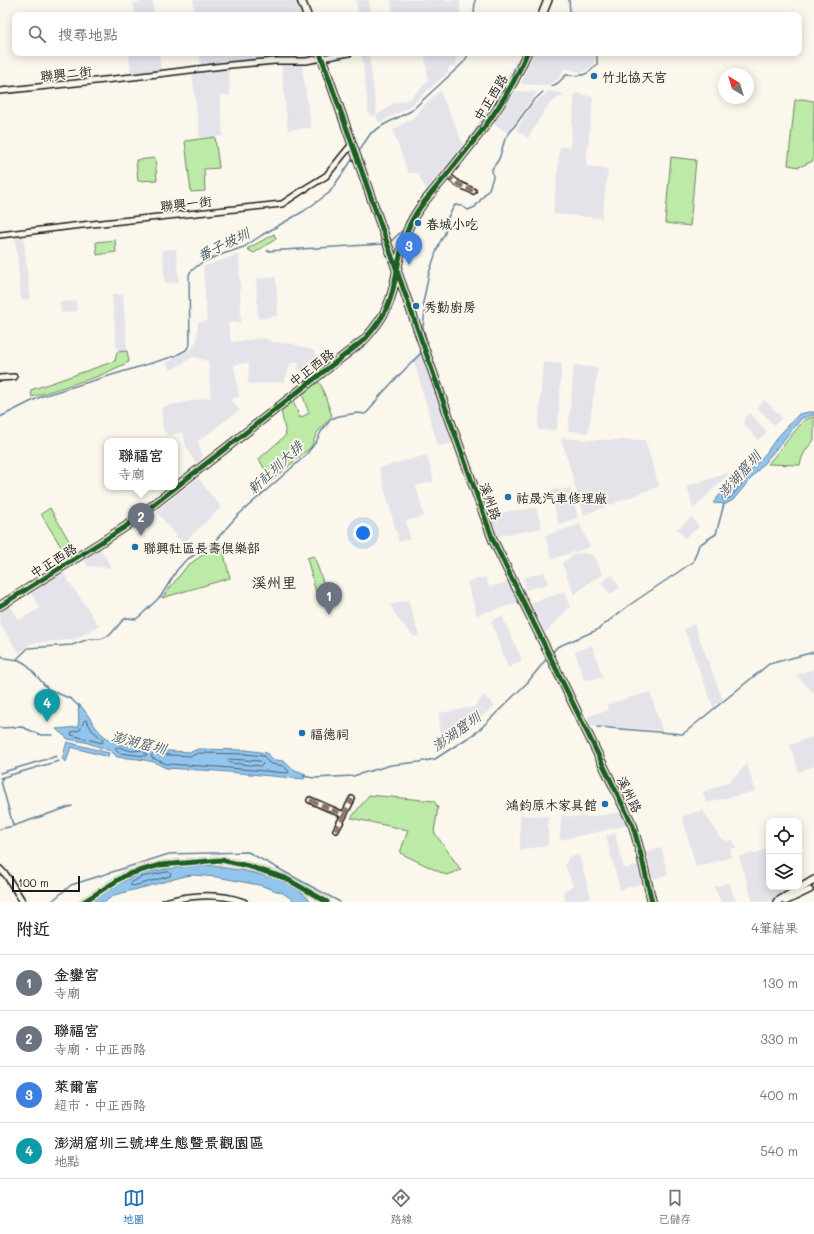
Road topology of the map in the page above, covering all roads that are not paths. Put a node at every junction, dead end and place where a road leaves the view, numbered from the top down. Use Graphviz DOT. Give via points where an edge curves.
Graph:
graph roads {
  1 [pos="301,0"];
  2 [pos="548,0"];
  3 [pos="306,12"];
  4 [pos="543,12"];
  5 [pos="318,56"];
  6 [pos="321,56"];
  7 [pos="525,56"];
  8 [pos="0,91"];
  9 [pos="352,144"];
  10 [pos="447,175"];
  11 [pos="473,191"];
  12 [pos="0,235"];
  13 [pos="397,272"];
  14 [pos="14,377"];
  15 [pos="0,378"];
  16 [pos="178,487"];
  17 [pos="174,490"];
  18 [pos="0,606"];
  19 [pos="352,799"];
  20 [pos="310,800"];
  21 [pos="344,815"];
  22 [pos="336,830"];
  23 [pos="0,869"];
  24 [pos="814,880"];
  25 [pos="802,888"];
  26 [pos="802,889"];
  27 [pos="798,890"];
  28 [pos="812,890"];
  29 [pos="23,902"];
  30 [pos="83,902"];
  31 [pos="165,902"];
  32 [pos="244,902"];
  33 [pos="327,902"];
  34 [pos="652,902"];
  35 [pos="777,902"];
  36 [pos="785,902"];
  1 -- 3 [label="street"];
  2 -- 4 [label="street"];
  5 -- 8 [label="street, 聯興二街" via="306,61 231,65"];
  6 -- 9 [label="street"];
  7 -- 10 [label="street, 中正西路" via="502,101"];
  9 -- 12 [label="street, 聯興一街" via="326,176 282,204"];
  9 -- 13 [label="street"];
  10 -- 11 [label="street"];
  10 -- 13 [label="street, 中正西路" via="418,211 408,228"];
  13 -- 16 [label="street, 中正西路" via="388,306 364,340"];
  13 -- 34 [label="street, 溪州路" via="493,540 634,826"];
  14 -- 15 [label="street"];
  17 -- 18 [label="street, 中正西路" via="125,527"];
  19 -- 21 [label="street"];
  20 -- 21 [label="street"];
  21 -- 22 [label="street"];
  23 -- 29 [label="street"];
  24 -- 25 [label="street"];
  26 -- 28 [label="street"];
  27 -- 35 [label="street"];
  28 -- 36 [label="street"];
  30 -- 33 [label="street" via="126,875 160,865 221,860 285,878"];
  31 -- 32 [label="street" via="208,896"];
}
